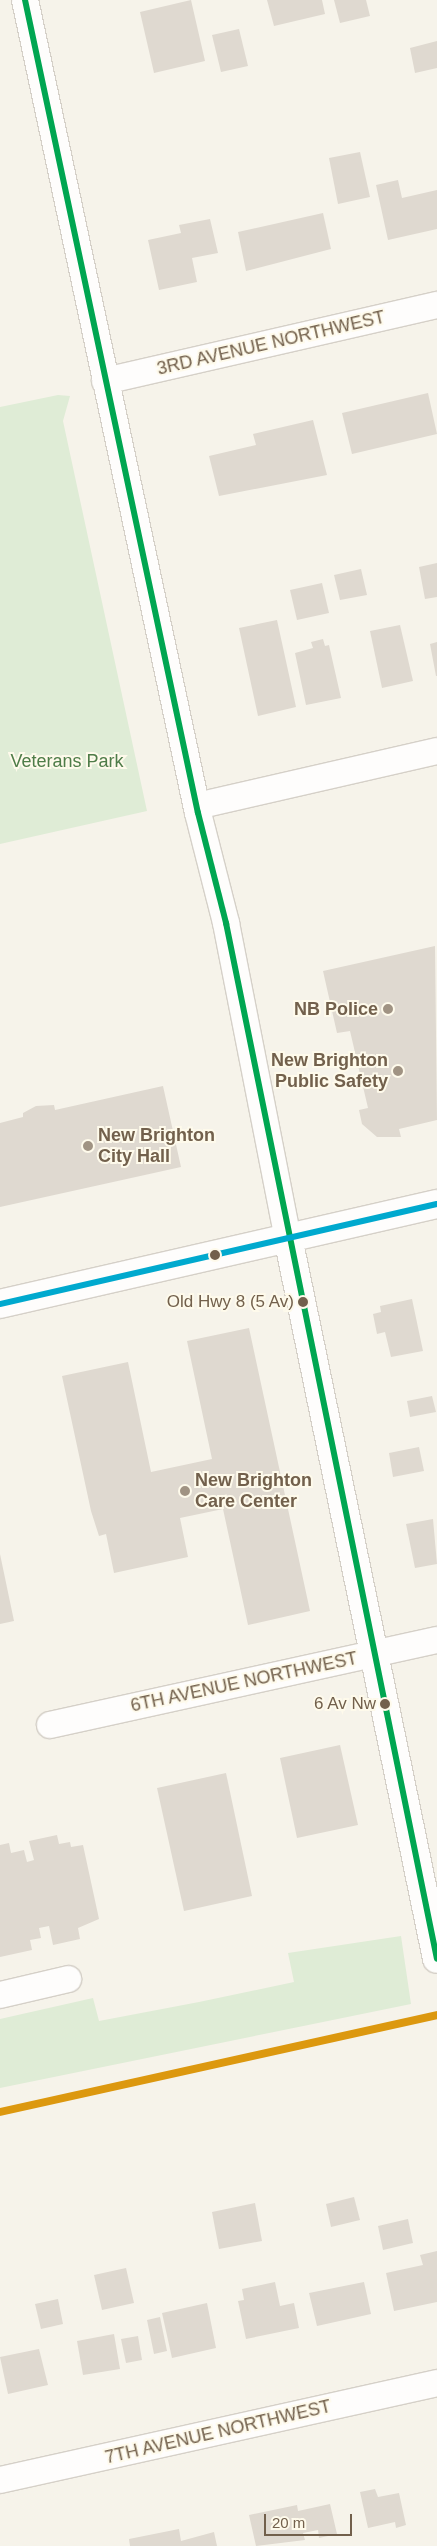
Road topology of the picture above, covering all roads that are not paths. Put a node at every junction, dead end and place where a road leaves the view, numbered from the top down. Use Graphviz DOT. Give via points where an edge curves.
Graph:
graph roads {
  1 [pos="24,0"];
  2 [pos="437,305"];
  3 [pos="105,381"];
  4 [pos="437,751"];
  5 [pos="197,806"];
  6 [pos="437,1204"];
  7 [pos="288,1238"];
  8 [pos="0,1304"];
  9 [pos="437,1640"];
  10 [pos="374,1654"];
  11 [pos="50,1725"];
  12 [pos="437,1959"];
  13 [pos="68,1979"];
  14 [pos="0,1994"];
  15 [pos="437,2383"];
  16 [pos="0,2480"];
  1 -- 3 [label="street"];
  2 -- 3 [label="street, 3RD AVENUE NORTHWEST"];
  3 -- 5 [label="street"];
  4 -- 5 [label="street"];
  5 -- 7 [label="street" via="226,924"];
  6 -- 7 [label="street"];
  7 -- 8 [label="street"];
  7 -- 10 [label="street"];
  9 -- 10 [label="street, 6TH AVENUE NORTHWEST"];
  10 -- 11 [label="street, 6TH AVENUE NORTHWEST"];
  10 -- 12 [label="street"];
  13 -- 14 [label="street"];
  15 -- 16 [label="street, 7TH AVENUE NORTHWEST"];
}
